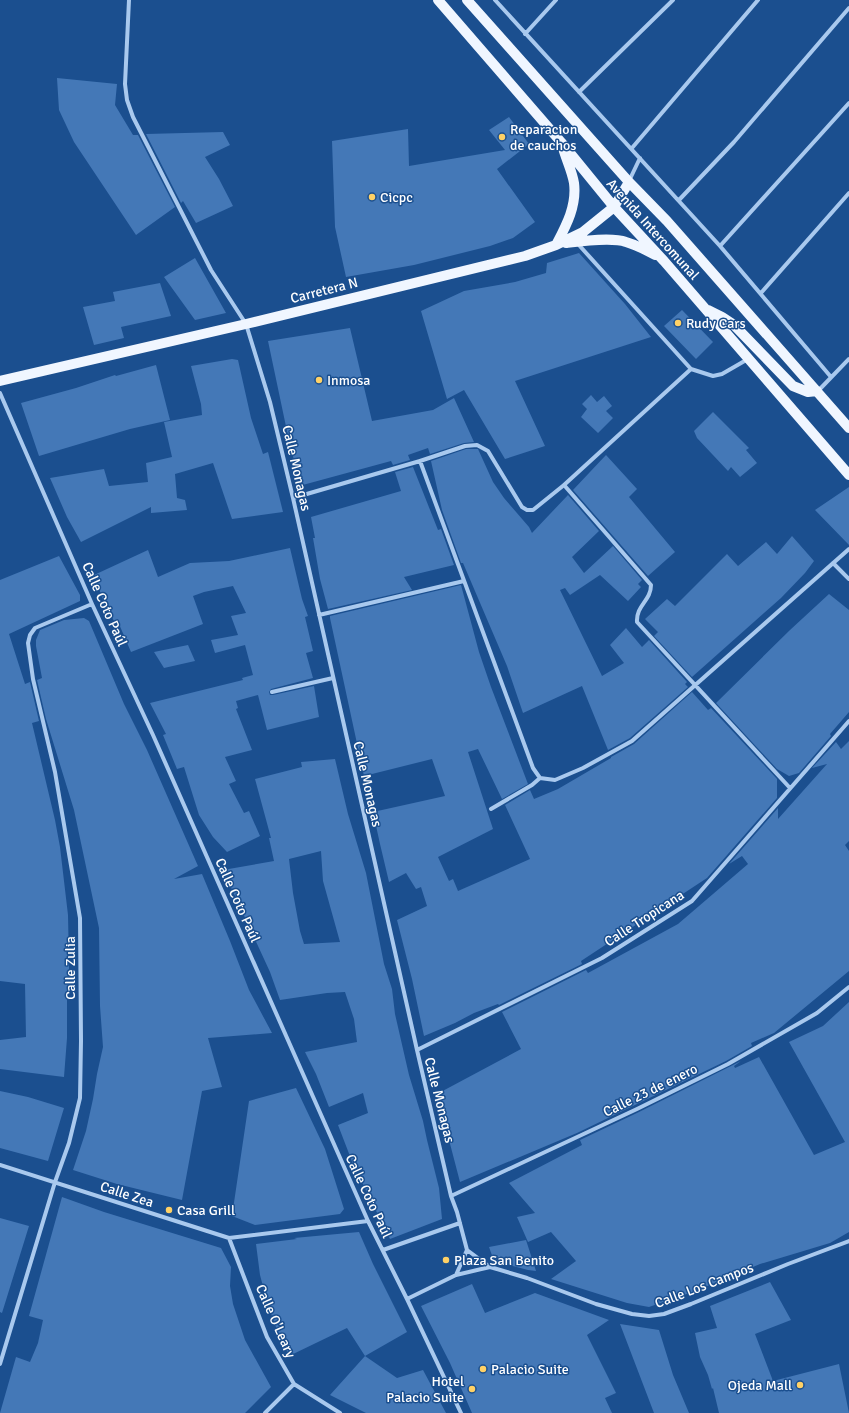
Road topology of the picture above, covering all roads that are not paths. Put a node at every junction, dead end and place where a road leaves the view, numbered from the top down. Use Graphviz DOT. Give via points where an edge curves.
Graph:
graph roads {
  1 [pos="129,0"];
  2 [pos="438,0"];
  3 [pos="467,0"];
  4 [pos="495,0"];
  5 [pos="556,0"];
  6 [pos="673,0"];
  7 [pos="758,0"];
  8 [pos="849,8"];
  9 [pos="525,34"];
  10 [pos="579,92"];
  11 [pos="849,103"];
  12 [pos="561,142"];
  13 [pos="632,148"];
  14 [pos="640,158"];
  15 [pos="629,182"];
  16 [pos="849,193"];
  17 [pos="679,200"];
  18 [pos="614,207"];
  19 [pos="576,242"];
  20 [pos="556,245"];
  21 [pos="720,246"];
  22 [pos="664,261"];
  23 [pos="761,293"];
  24 [pos="704,308"];
  25 [pos="246,324"];
  26 [pos="748,359"];
  27 [pos="849,359"];
  28 [pos="691,369"];
  29 [pos="831,377"];
  30 [pos="0,381"];
  31 [pos="817,391"];
  32 [pos="0,393"];
  33 [pos="849,428"];
  34 [pos="420,461"];
  35 [pos="849,475"];
  36 [pos="564,485"];
  37 [pos="293,498"];
  38 [pos="849,549"];
  39 [pos="832,563"];
  40 [pos="849,579"];
  41 [pos="464,581"];
  42 [pos="92,604"];
  43 [pos="319,615"];
  44 [pos="333,678"];
  45 [pos="696,685"];
  46 [pos="272,692"];
  47 [pos="849,721"];
  48 [pos="540,778"];
  49 [pos="790,788"];
  50 [pos="491,809"];
  51 [pos="849,987"];
  52 [pos="416,1050"];
  53 [pos="0,1165"];
  54 [pos="55,1182"];
  55 [pos="451,1196"];
  56 [pos="368,1221"];
  57 [pos="460,1223"];
  58 [pos="229,1238"];
  59 [pos="849,1241"];
  60 [pos="383,1250"];
  61 [pos="467,1250"];
  62 [pos="490,1267"];
  63 [pos="456,1275"];
  64 [pos="408,1299"];
  65 [pos="0,1364"];
  66 [pos="294,1384"];
  67 [pos="265,1413"];
  68 [pos="340,1413"];
  69 [pos="461,1413"];
  1 -- 25 [label="street, Calle Monagas" via="125,84 133,117 211,270"];
  2 -- 12 [label="main road, Avenida Intercomunal"];
  3 -- 15 [label="main road, Avenida Intercomunal"];
  4 -- 9 [label="street"];
  5 -- 9 [label="street"];
  6 -- 10 [label="street"];
  7 -- 13 [label="street"];
  8 -- 17 [label="street" via="734,142"];
  9 -- 10 [label="street"];
  10 -- 13 [label="street"];
  11 -- 21 [label="street"];
  12 -- 18 [label="main road, Avenida Intercomunal"];
  12 -- 20 [label="main road" via="574,184 574,204"];
  13 -- 14 [label="street"];
  14 -- 15 [label="street"];
  14 -- 17 [label="street"];
  15 -- 18 [label="main road, Carretera N"];
  15 -- 31 [label="main road, Avenida Intercomunal" via="667,221"];
  16 -- 23 [label="street"];
  17 -- 21 [label="street"];
  18 -- 20 [label="main road, Carretera N" via="583,232"];
  18 -- 22 [label="main road, Avenida Intercomunal"];
  19 -- 20 [label="main road"];
  19 -- 22 [label="main road" via="625,241 647,250"];
  19 -- 28 [label="street"];
  20 -- 25 [label="main road, Carretera N" via="525,256"];
  21 -- 23 [label="street"];
  22 -- 24 [label="main road, Avenida Intercomunal"];
  23 -- 29 [label="street"];
  24 -- 26 [label="main road, Avenida Intercomunal"];
  24 -- 31 [label="main road" via="734,325 793,386 808,392"];
  25 -- 30 [label="main road, Carretera N"];
  25 -- 37 [label="street, Calle Monagas" via="270,402"];
  26 -- 28 [label="street" via="722,374 713,376"];
  26 -- 35 [label="main road, Avenida Intercomunal"];
  27 -- 29 [label="street"];
  28 -- 36 [label="street"];
  29 -- 31 [label="street"];
  31 -- 33 [label="main road, Avenida Intercomunal"];
  32 -- 42 [label="street, Calle Coto Paúl"];
  34 -- 36 [label="street" via="477,444 488,451 522,507 527,510 533,510"];
  34 -- 37 [label="street"];
  34 -- 41 [label="street"];
  36 -- 45 [label="street" via="651,585 651,593 639,609 638,622"];
  37 -- 43 [label="street, Calle Monagas"];
  38 -- 39 [label="street"];
  39 -- 40 [label="street"];
  39 -- 45 [label="street"];
  41 -- 43 [label="street"];
  41 -- 48 [label="street" via="533,768"];
  42 -- 54 [label="street, Calle Zulia" via="35,628 28,643 33,679 55,772 80,918 80,1098 69,1143"];
  42 -- 56 [label="street, Calle Coto Paúl" via="153,735"];
  43 -- 44 [label="street, Calle Monagas"];
  44 -- 46 [label="street"];
  44 -- 52 [label="street, Calle Monagas"];
  45 -- 48 [label="street" via="632,741 555,780"];
  45 -- 49 [label="street"];
  47 -- 49 [label="street, Calle Tropicana"];
  48 -- 50 [label="street"];
  49 -- 52 [label="street, Calle Tropicana" via="692,901 602,958"];
  51 -- 55 [label="street, Calle 23 de enero" via="817,1013 728,1064"];
  52 -- 55 [label="street, Calle Monagas"];
  53 -- 54 [label="street, Calle Zea"];
  54 -- 58 [label="street, Calle Zea"];
  54 -- 65 [label="street, Calle Zulia"];
  55 -- 57 [label="street, Calle Monagas"];
  56 -- 58 [label="street, Calle Zea"];
  56 -- 60 [label="street, Calle Coto Paúl"];
  57 -- 60 [label="street"];
  57 -- 61 [label="street, Calle Monagas"];
  58 -- 66 [label="street, Calle O'Leary" via="268,1337"];
  59 -- 62 [label="street, Calle Los Campos" via="664,1314 649,1316 596,1304"];
  60 -- 64 [label="street, Calle Coto Paúl"];
  61 -- 62 [label="street"];
  61 -- 63 [label="street"];
  62 -- 63 [label="street, Calle Los Campos"];
  63 -- 64 [label="street, Calle Los Campos"];
  64 -- 69 [label="street, Calle Coto Paúl"];
  66 -- 67 [label="street"];
  66 -- 68 [label="street, Calle O'Leary"];
}
